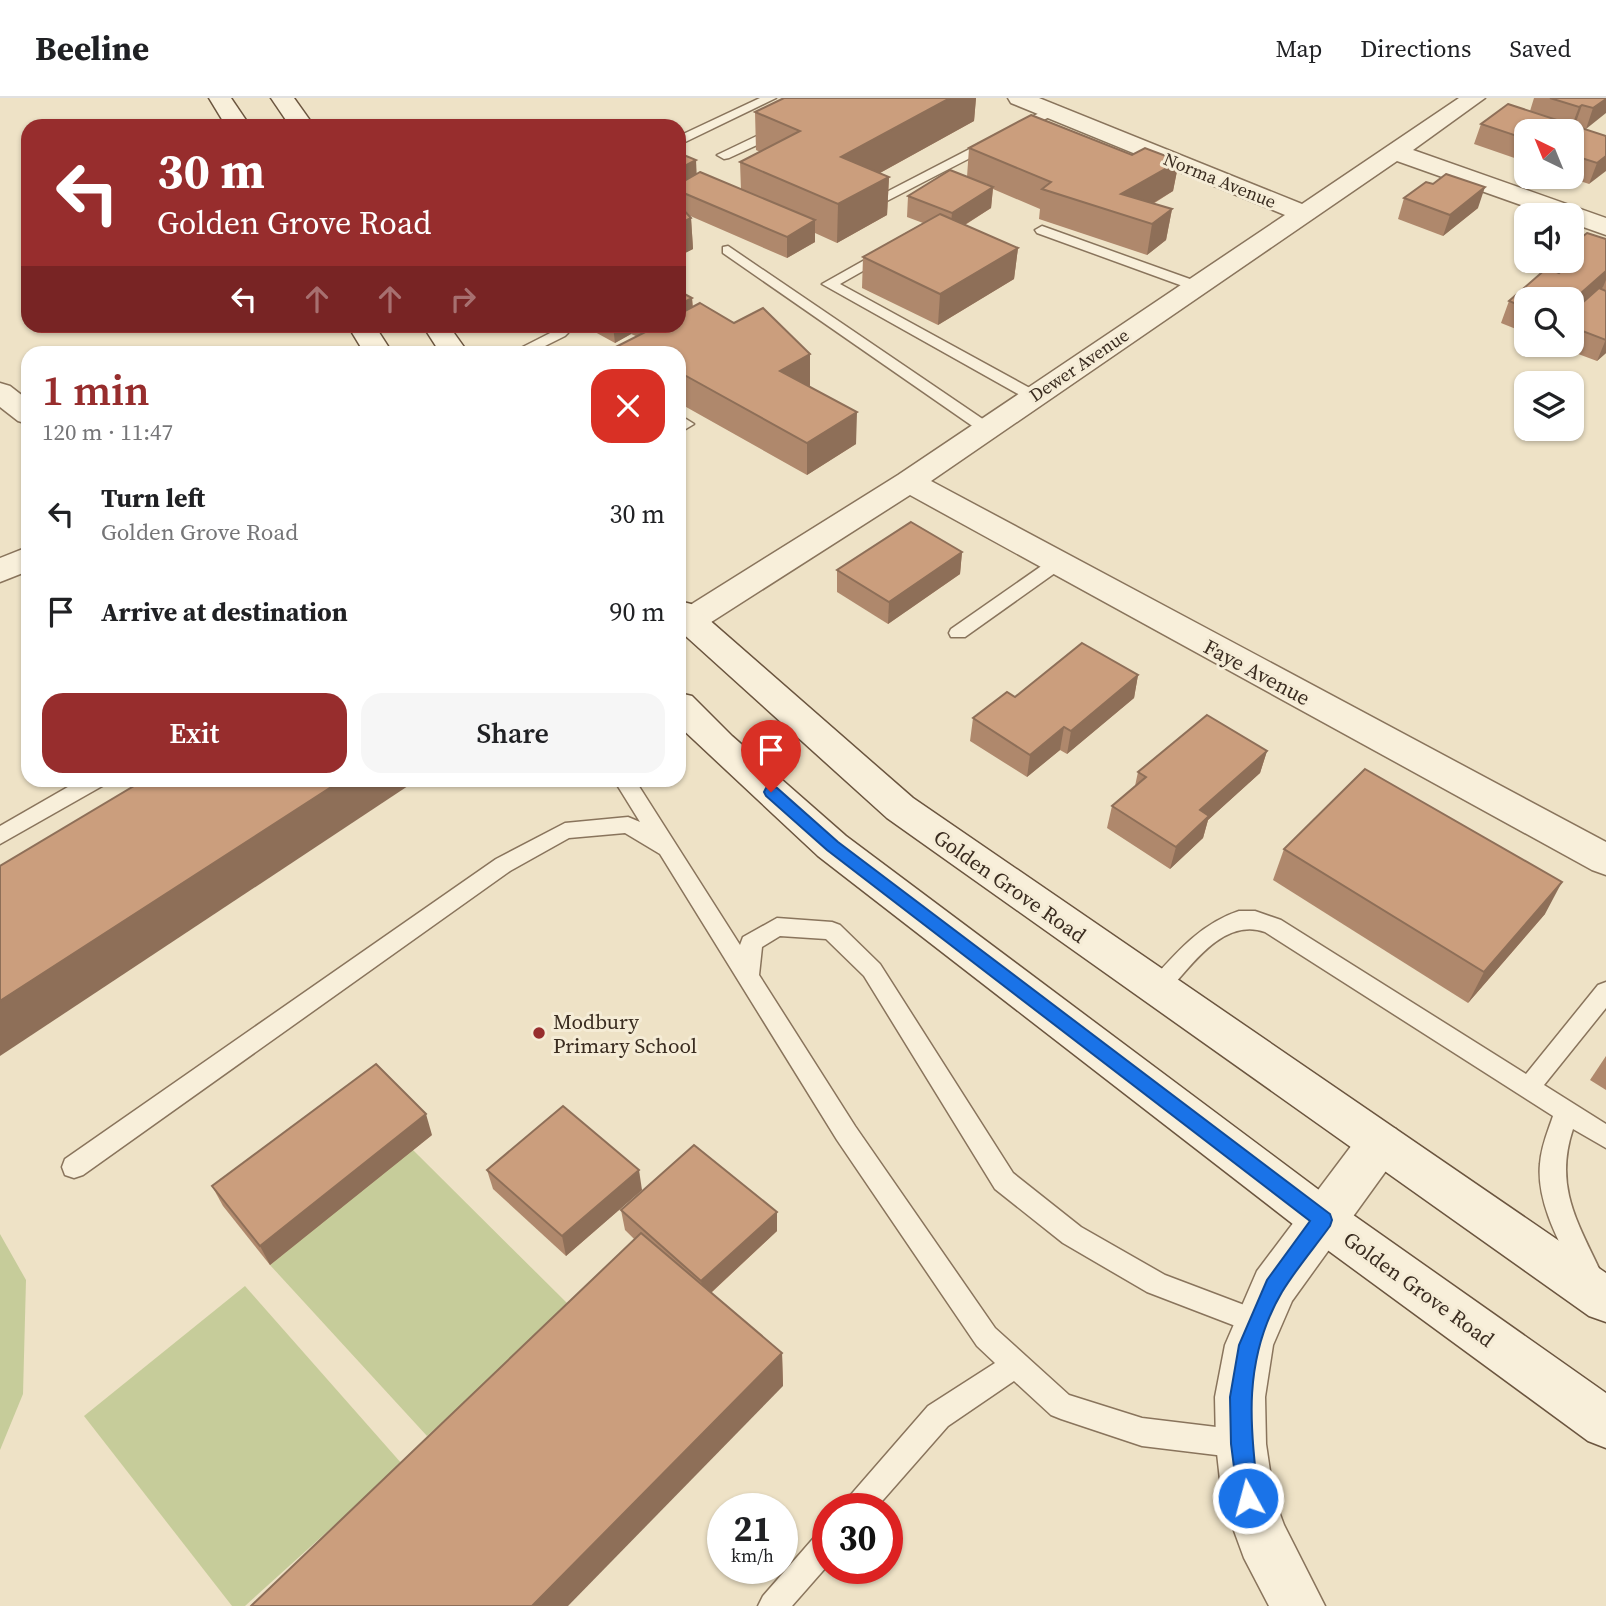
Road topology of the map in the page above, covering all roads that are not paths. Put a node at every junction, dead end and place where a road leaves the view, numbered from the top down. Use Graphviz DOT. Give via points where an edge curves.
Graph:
graph roads {
  1 [pos="220,98"];
  2 [pos="282,98"];
  3 [pos="770,98"];
  4 [pos="1019,98"];
  5 [pos="1474,98"];
  6 [pos="1051,111"];
  7 [pos="234,119"];
  8 [pos="297,119"];
  9 [pos="797,121"];
  10 [pos="686,138"];
  11 [pos="1395,152"];
  12 [pos="724,155"];
  13 [pos="878,200"];
  14 [pos="1305,214"];
  15 [pos="1606,228"];
  16 [pos="1042,230"];
  17 [pos="898,246"];
  18 [pos="728,250"];
  19 [pos="1196,286"];
  20 [pos="560,333"];
  21 [pos="533,346"];
  22 [pos="0,393"];
  23 [pos="1033,396"];
  24 [pos="21,410"];
  25 [pos="987,429"];
  26 [pos="909,482"];
  27 [pos="21,562"];
  28 [pos="1056,564"];
  29 [pos="0,572"];
  30 [pos="686,618"];
  31 [pos="686,623"];
  32 [pos="958,633"];
  33 [pos="686,712"];
  34 [pos="85,787"];
  35 [pos="628,787"];
  36 [pos="0,836"];
  37 [pos="667,848"];
  38 [pos="1606,860"];
  39 [pos="748,976"];
  40 [pos="1157,989"];
  41 [pos="1606,991"];
  42 [pos="1528,1088"];
  43 [pos="1566,1112"];
  44 [pos="1606,1137"];
  45 [pos="1381,1143"];
  46 [pos="74,1167"];
  47 [pos="1323,1220"];
  48 [pos="1602,1297"];
  49 [pos="1259,1323"];
  50 [pos="1016,1364"];
  51 [pos="1606,1423"];
  52 [pos="1241,1444"];
  53 [pos="871,1493"];
  54 [pos="812,1561"];
  55 [pos="773,1606"];
  56 [pos="1298,1606"];
  1 -- 7 [label="street"];
  2 -- 8 [label="street"];
  3 -- 10 [label="lane"];
  4 -- 6 [label="street, Norma Avenue"];
  5 -- 11 [label="street, Dewer Avenue"];
  6 -- 13 [label="lane"];
  6 -- 14 [label="street, Norma Avenue"];
  9 -- 12 [label="lane"];
  11 -- 14 [label="street, Dewer Avenue"];
  11 -- 15 [label="street"];
  14 -- 19 [label="street, Dewer Avenue"];
  16 -- 19 [label="lane"];
  17 -- 23 [label="lane" via="828,284"];
  18 -- 25 [label="lane"];
  19 -- 23 [label="street, Dewer Avenue"];
  20 -- 21 [label="lane"];
  22 -- 24 [label="street"];
  23 -- 25 [label="street, Dewer Avenue"];
  25 -- 26 [label="street, Dewer Avenue"];
  26 -- 28 [label="street, Faye Avenue"];
  26 -- 30 [label="street, Dewer Avenue"];
  27 -- 29 [label="street"];
  28 -- 32 [label="lane"];
  28 -- 38 [label="street, Faye Avenue"];
  31 -- 40 [label="street, Golden Grove Road" via="900,808"];
  33 -- 47 [label="street, Golden Grove Road" via="832,846"];
  34 -- 36 [label="lane"];
  35 -- 37 [label="lane"];
  37 -- 39 [label="lane"];
  37 -- 46 [label="lane" via="628,825 565,831 503,865"];
  39 -- 49 [label="lane" via="751,943 777,928 832,931 872,970 1004,1181 1072,1235 1156,1284"];
  39 -- 50 [label="lane" via="846,1133 986,1337"];
  40 -- 42 [label="lane" via="1226,923 1250,918 1273,926"];
  40 -- 45 [label="street, Golden Grove Road"];
  41 -- 42 [label="lane"];
  42 -- 43 [label="lane"];
  43 -- 44 [label="lane"];
  43 -- 48 [label="lane" via="1551,1173 1571,1236"];
  45 -- 47 [label="street"];
  45 -- 48 [label="street, Golden Grove Road"];
  47 -- 49 [label="street" via="1274,1287"];
  47 -- 51 [label="street, Golden Grove Road"];
  49 -- 52 [label="street" via="1249,1345 1240,1397"];
  50 -- 52 [label="lane" via="1061,1406 1142,1432"];
  50 -- 53 [label="lane" via="938,1416"];
  52 -- 56 [label="street" via="1255,1518"];
  54 -- 55 [label="lane"];
}
